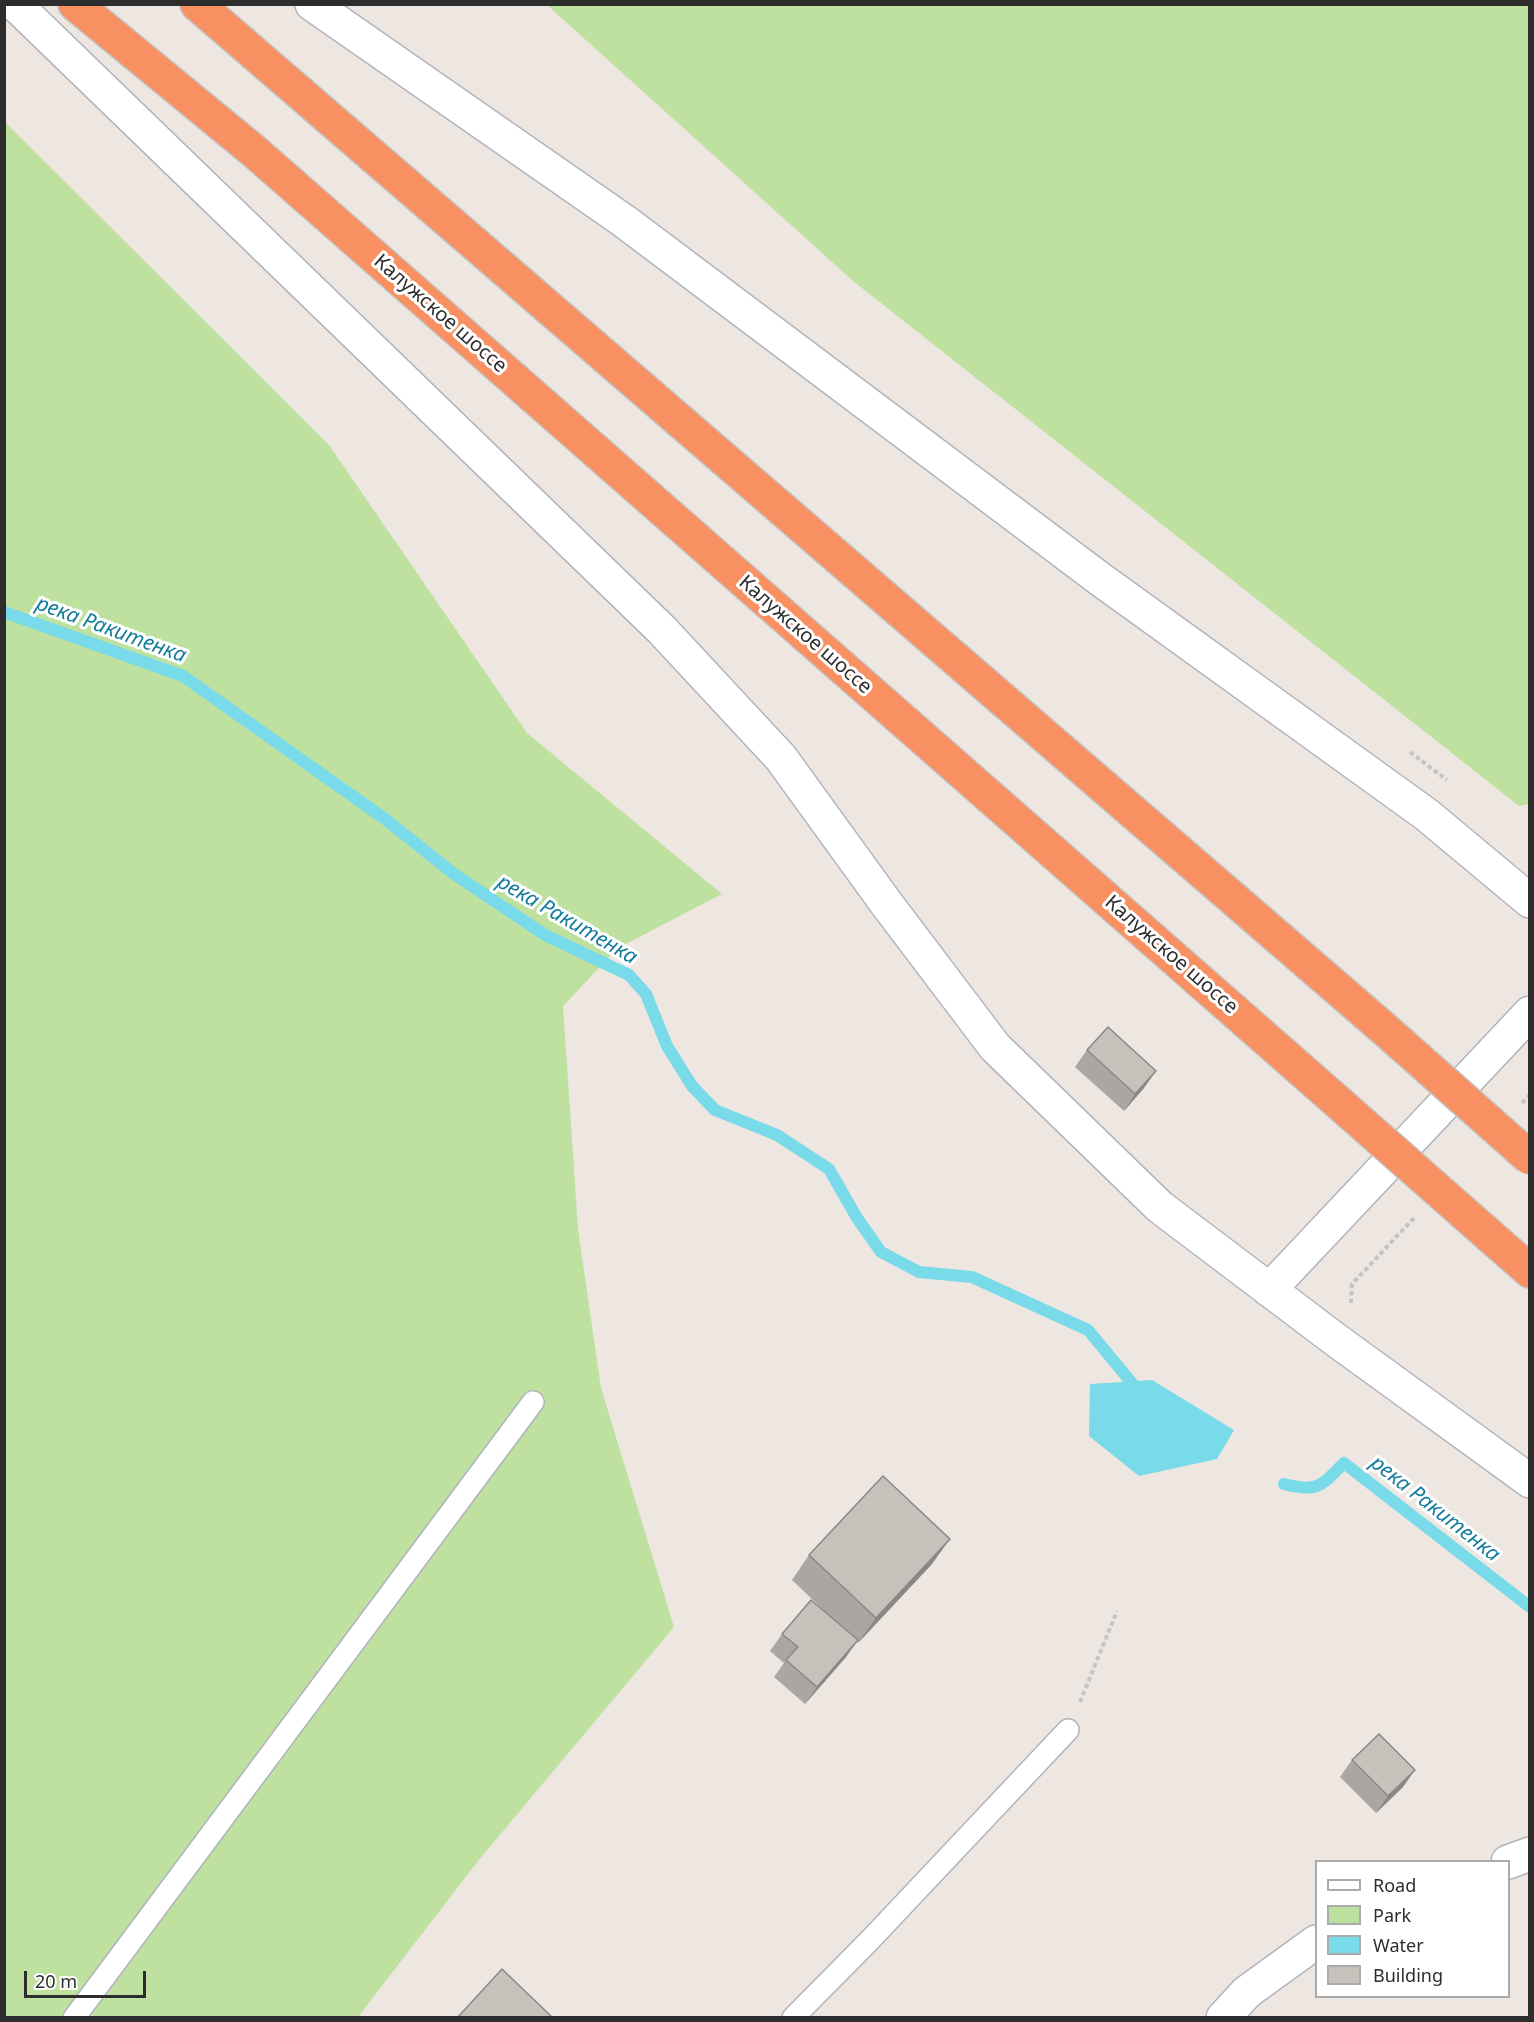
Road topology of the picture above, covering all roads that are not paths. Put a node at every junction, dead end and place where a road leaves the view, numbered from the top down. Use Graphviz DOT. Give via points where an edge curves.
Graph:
graph roads {
  1 [pos="15,4"];
  2 [pos="75,4"];
  3 [pos="197,4"];
  4 [pos="312,4"];
  5 [pos="1530,901"];
  6 [pos="1530,1013"];
  7 [pos="1530,1158"];
  8 [pos="1530,1271"];
  9 [pos="1269,1290"];
  10 [pos="533,1402"];
  11 [pos="1530,1480"];
  12 [pos="1068,1730"];
  13 [pos="1530,1854"];
  14 [pos="1510,1862"];
  15 [pos="1315,1943"];
  16 [pos="74,2018"];
  17 [pos="793,2018"];
  18 [pos="1223,2018"];
  1 -- 9 [label="street" via="662,630 781,758 995,1047 1160,1207"];
  2 -- 8 [label="highway, Калужское шоссе, bridge" via="264,160"];
  3 -- 7 [label="highway, bridge"];
  4 -- 5 [label="street" via="624,221 1100,579 1428,815"];
  6 -- 9 [label="street"];
  9 -- 11 [label="street"];
  10 -- 16 [label="lane"];
  12 -- 17 [label="lane"];
  13 -- 14 [label="street"];
  15 -- 18 [label="street" via="1247,1992"];
}
